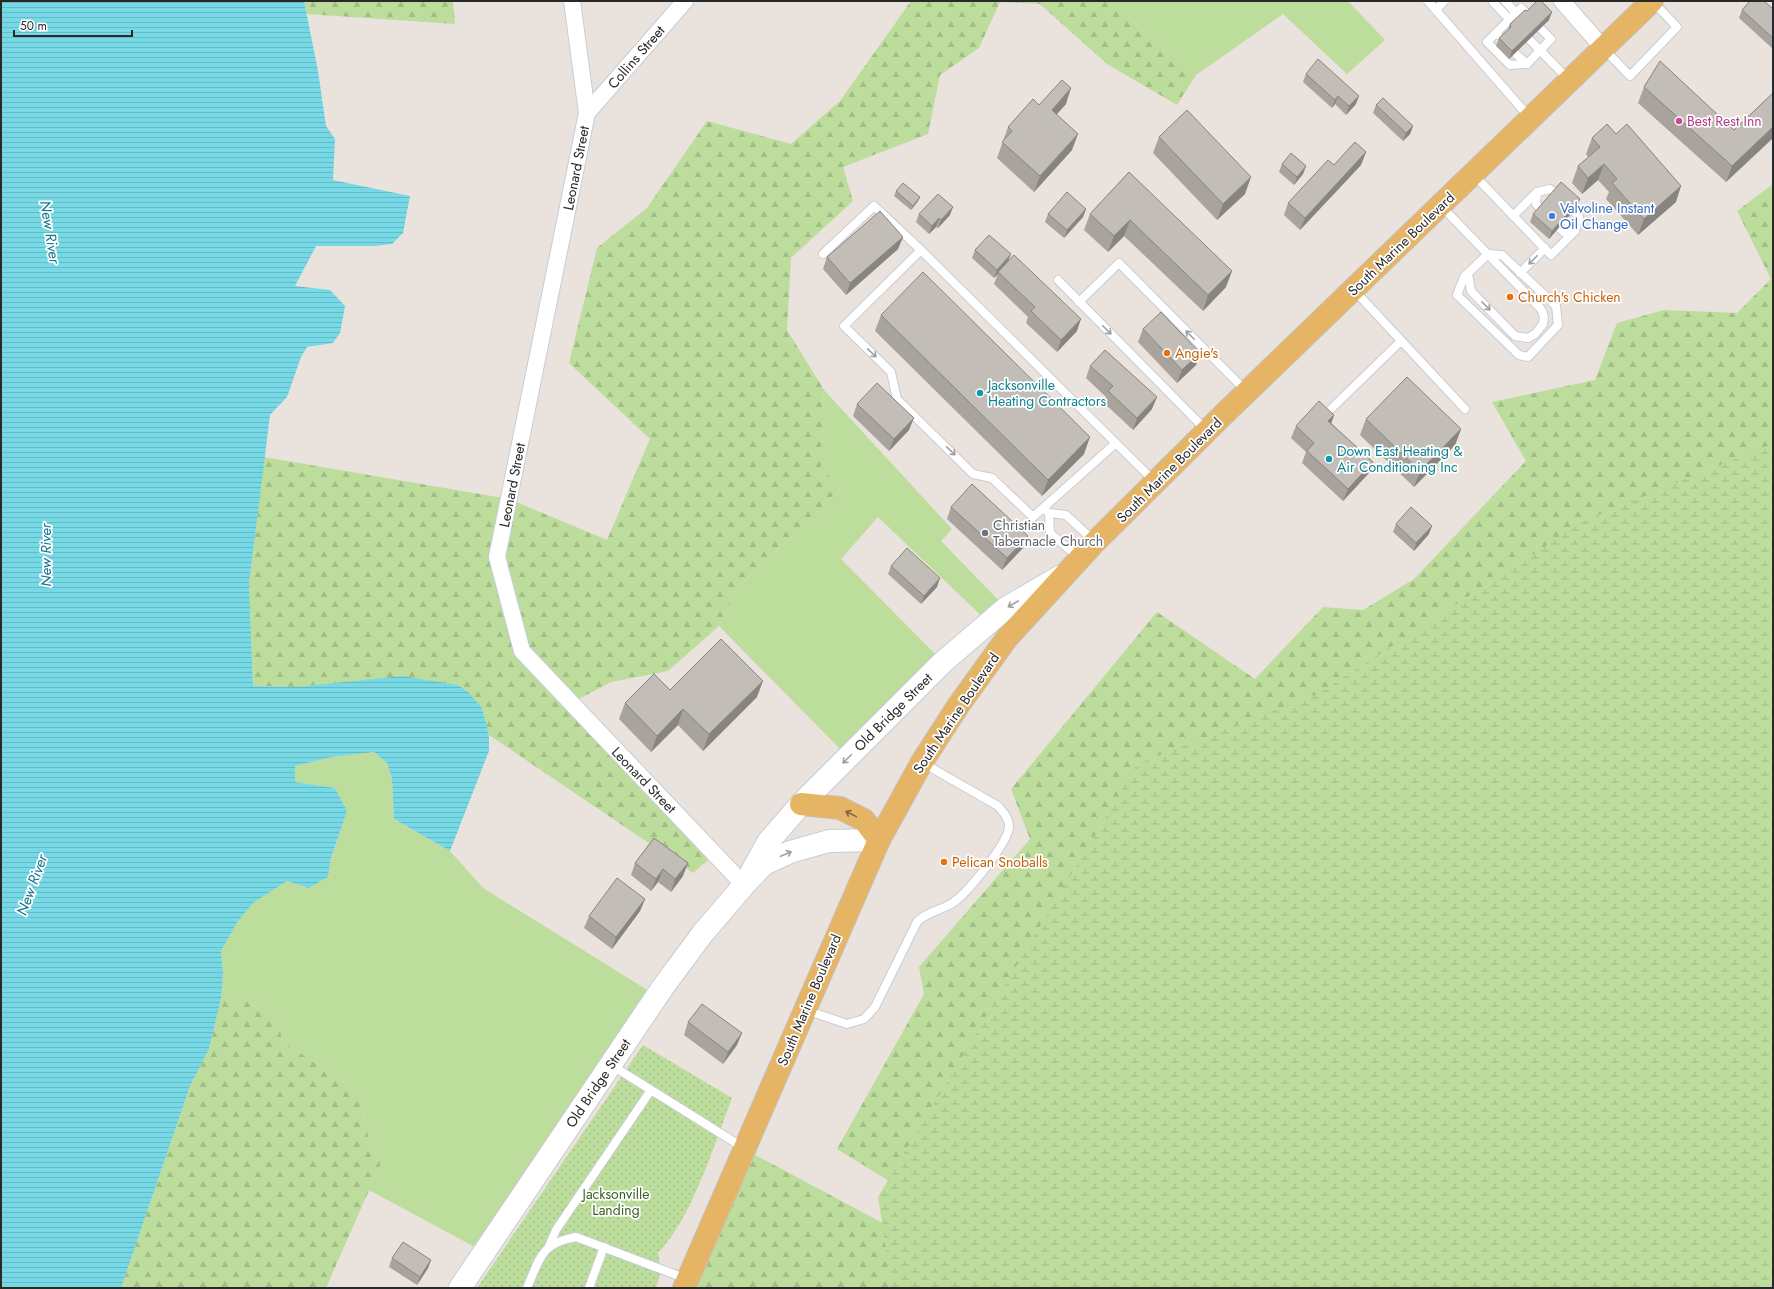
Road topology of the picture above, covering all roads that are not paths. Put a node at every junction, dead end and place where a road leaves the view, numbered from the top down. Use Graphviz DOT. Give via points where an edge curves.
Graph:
graph roads {
  1 [pos="572,1"];
  2 [pos="685,1"];
  3 [pos="1428,1"];
  4 [pos="1444,1"];
  5 [pos="1505,1"];
  6 [pos="1562,1"];
  7 [pos="1652,1"];
  8 [pos="1493,2"];
  9 [pos="1436,10"];
  10 [pos="1516,13"];
  11 [pos="1528,15"];
  12 [pos="1512,22"];
  13 [pos="1540,28"];
  14 [pos="1496,33"];
  15 [pos="1529,39"];
  16 [pos="1503,40"];
  17 [pos="1603,48"];
  18 [pos="1540,51"];
  19 [pos="1515,53"];
  20 [pos="1527,64"];
  21 [pos="1569,81"];
  22 [pos="587,113"];
  23 [pos="1530,119"];
  24 [pos="1473,175"];
  25 [pos="1537,192"];
  26 [pos="1555,193"];
  27 [pos="1548,202"];
  28 [pos="1441,206"];
  29 [pos="1541,209"];
  30 [pos="1574,211"];
  31 [pos="1513,216"];
  32 [pos="1566,220"];
  33 [pos="1559,228"];
  34 [pos="1575,232"];
  35 [pos="1545,248"];
  36 [pos="921,250"];
  37 [pos="823,254"];
  38 [pos="1488,254"];
  39 [pos="1520,273"];
  40 [pos="1468,274"];
  41 [pos="1058,280"];
  42 [pos="1354,290"];
  43 [pos="1079,302"];
  44 [pos="1401,341"];
  45 [pos="1247,393"];
  46 [pos="1331,409"];
  47 [pos="1465,409"];
  48 [pos="1208,431"];
  49 [pos="1116,443"];
  50 [pos="1156,483"];
  51 [pos="1046,511"];
  52 [pos="1095,542"];
  53 [pos="1075,565"];
  54 [pos="922,762"];
  55 [pos="801,804"];
  56 [pos="879,840"];
  57 [pos="744,885"];
  58 [pos="805,1010"];
  59 [pos="611,1064"];
  60 [pos="651,1090"];
  61 [pos="744,1149"];
  62 [pos="549,1246"];
  63 [pos="604,1247"];
  64 [pos="686,1284"];
  65 [pos="460,1288"];
  66 [pos="527,1288"];
  67 [pos="589,1288"];
  1 -- 22 [label="street, Leonard Street"];
  2 -- 22 [label="street, Collins Street"];
  3 -- 9 [label="lane"];
  4 -- 9 [label="lane"];
  5 -- 10 [label="lane"];
  6 -- 17 [label="street"];
  7 -- 17 [label="main road, South Marine Boulevard"];
  7 -- 17 [label="lane" via="1677,27 1630,76"];
  8 -- 12 [label="lane"];
  9 -- 23 [label="lane"];
  10 -- 11 [label="lane" via="1521,8"];
  10 -- 12 [label="lane"];
  12 -- 14 [label="lane"];
  13 -- 18 [label="lane" via="1551,40"];
  14 -- 16 [label="lane"];
  14 -- 20 [label="lane" via="1487,42 1510,65"];
  15 -- 18 [label="lane"];
  17 -- 21 [label="main road, South Marine Boulevard"];
  18 -- 20 [label="lane"];
  18 -- 21 [label="lane"];
  19 -- 20 [label="lane"];
  21 -- 23 [label="main road, South Marine Boulevard"];
  22 -- 57 [label="street, Leonard Street" via="497,557 522,651"];
  23 -- 24 [label="main road, South Marine Boulevard"];
  24 -- 28 [label="main road, South Marine Boulevard"];
  24 -- 31 [label="lane"];
  25 -- 26 [label="lane" via="1550,188"];
  25 -- 27 [label="lane"];
  25 -- 29 [label="lane" via="1536,204"];
  25 -- 31 [label="lane"];
  28 -- 38 [label="lane"];
  28 -- 42 [label="main road, South Marine Boulevard"];
  30 -- 34 [label="lane" via="1579,217"];
  31 -- 35 [label="lane"];
  32 -- 34 [label="lane"];
  33 -- 34 [label="lane" via="1565,233"];
  34 -- 35 [label="lane" via="1551,255"];
  35 -- 39 [label="lane, one-way"];
  36 -- 37 [label="lane" via="874,206"];
  36 -- 49 [label="lane"];
  36 -- 51 [label="lane, one-way" via="844,326 892,372 897,399 973,474 992,478 1033,517"];
  38 -- 39 [label="lane" via="1502,255"];
  38 -- 40 [label="lane"];
  40 -- 38 [label="lane, one-way" via="1471,290 1515,336 1528,338 1535,334 1543,324 1542,309"];
  39 -- 40 [label="lane" via="1556,306 1558,325 1528,357 1519,355 1457,295"];
  41 -- 43 [label="lane"];
  42 -- 44 [label="lane"];
  42 -- 45 [label="main road, South Marine Boulevard"];
  45 -- 43 [label="lane, one-way" via="1119,263"];
  43 -- 48 [label="lane, one-way"];
  44 -- 46 [label="lane"];
  44 -- 47 [label="lane"];
  45 -- 48 [label="main road, South Marine Boulevard"];
  48 -- 50 [label="main road, South Marine Boulevard"];
  49 -- 50 [label="lane"];
  49 -- 51 [label="lane"];
  50 -- 52 [label="main road, South Marine Boulevard"];
  51 -- 52 [label="lane" via="1066,515"];
  51 -- 53 [label="lane" via="1050,533"];
  52 -- 53 [label="main road, South Marine Boulevard"];
  53 -- 54 [label="main road, South Marine Boulevard" via="1007,638"];
  53 -- 55 [label="main road, Old Bridge Street, one-way" via="1006,608 943,662"];
  54 -- 56 [label="main road, South Marine Boulevard"];
  54 -- 58 [label="lane" via="998,806 1008,817 1009,829 998,851 969,888 954,902 921,917 917,922 875,1007 864,1019 847,1024"];
  56 -- 55 [label="main road, one-way" via="864,820 840,808"];
  55 -- 57 [label="main road, Old Bridge Street" via="768,842"];
  57 -- 56 [label="main road, Old Bridge Street, one-way" via="764,864 790,852 829,841"];
  56 -- 58 [label="main road, South Marine Boulevard"];
  57 -- 59 [label="main road, Old Bridge Street" via="699,939"];
  58 -- 61 [label="main road, South Marine Boulevard"];
  59 -- 60 [label="lane"];
  59 -- 65 [label="main road, Old Bridge Street"];
  60 -- 61 [label="lane"];
  60 -- 62 [label="lane" via="556,1230"];
  61 -- 64 [label="main road, South Marine Boulevard"];
  62 -- 63 [label="lane" via="576,1237"];
  62 -- 66 [label="lane" via="541,1255"];
  63 -- 64 [label="lane"];
  63 -- 67 [label="lane"];
}
